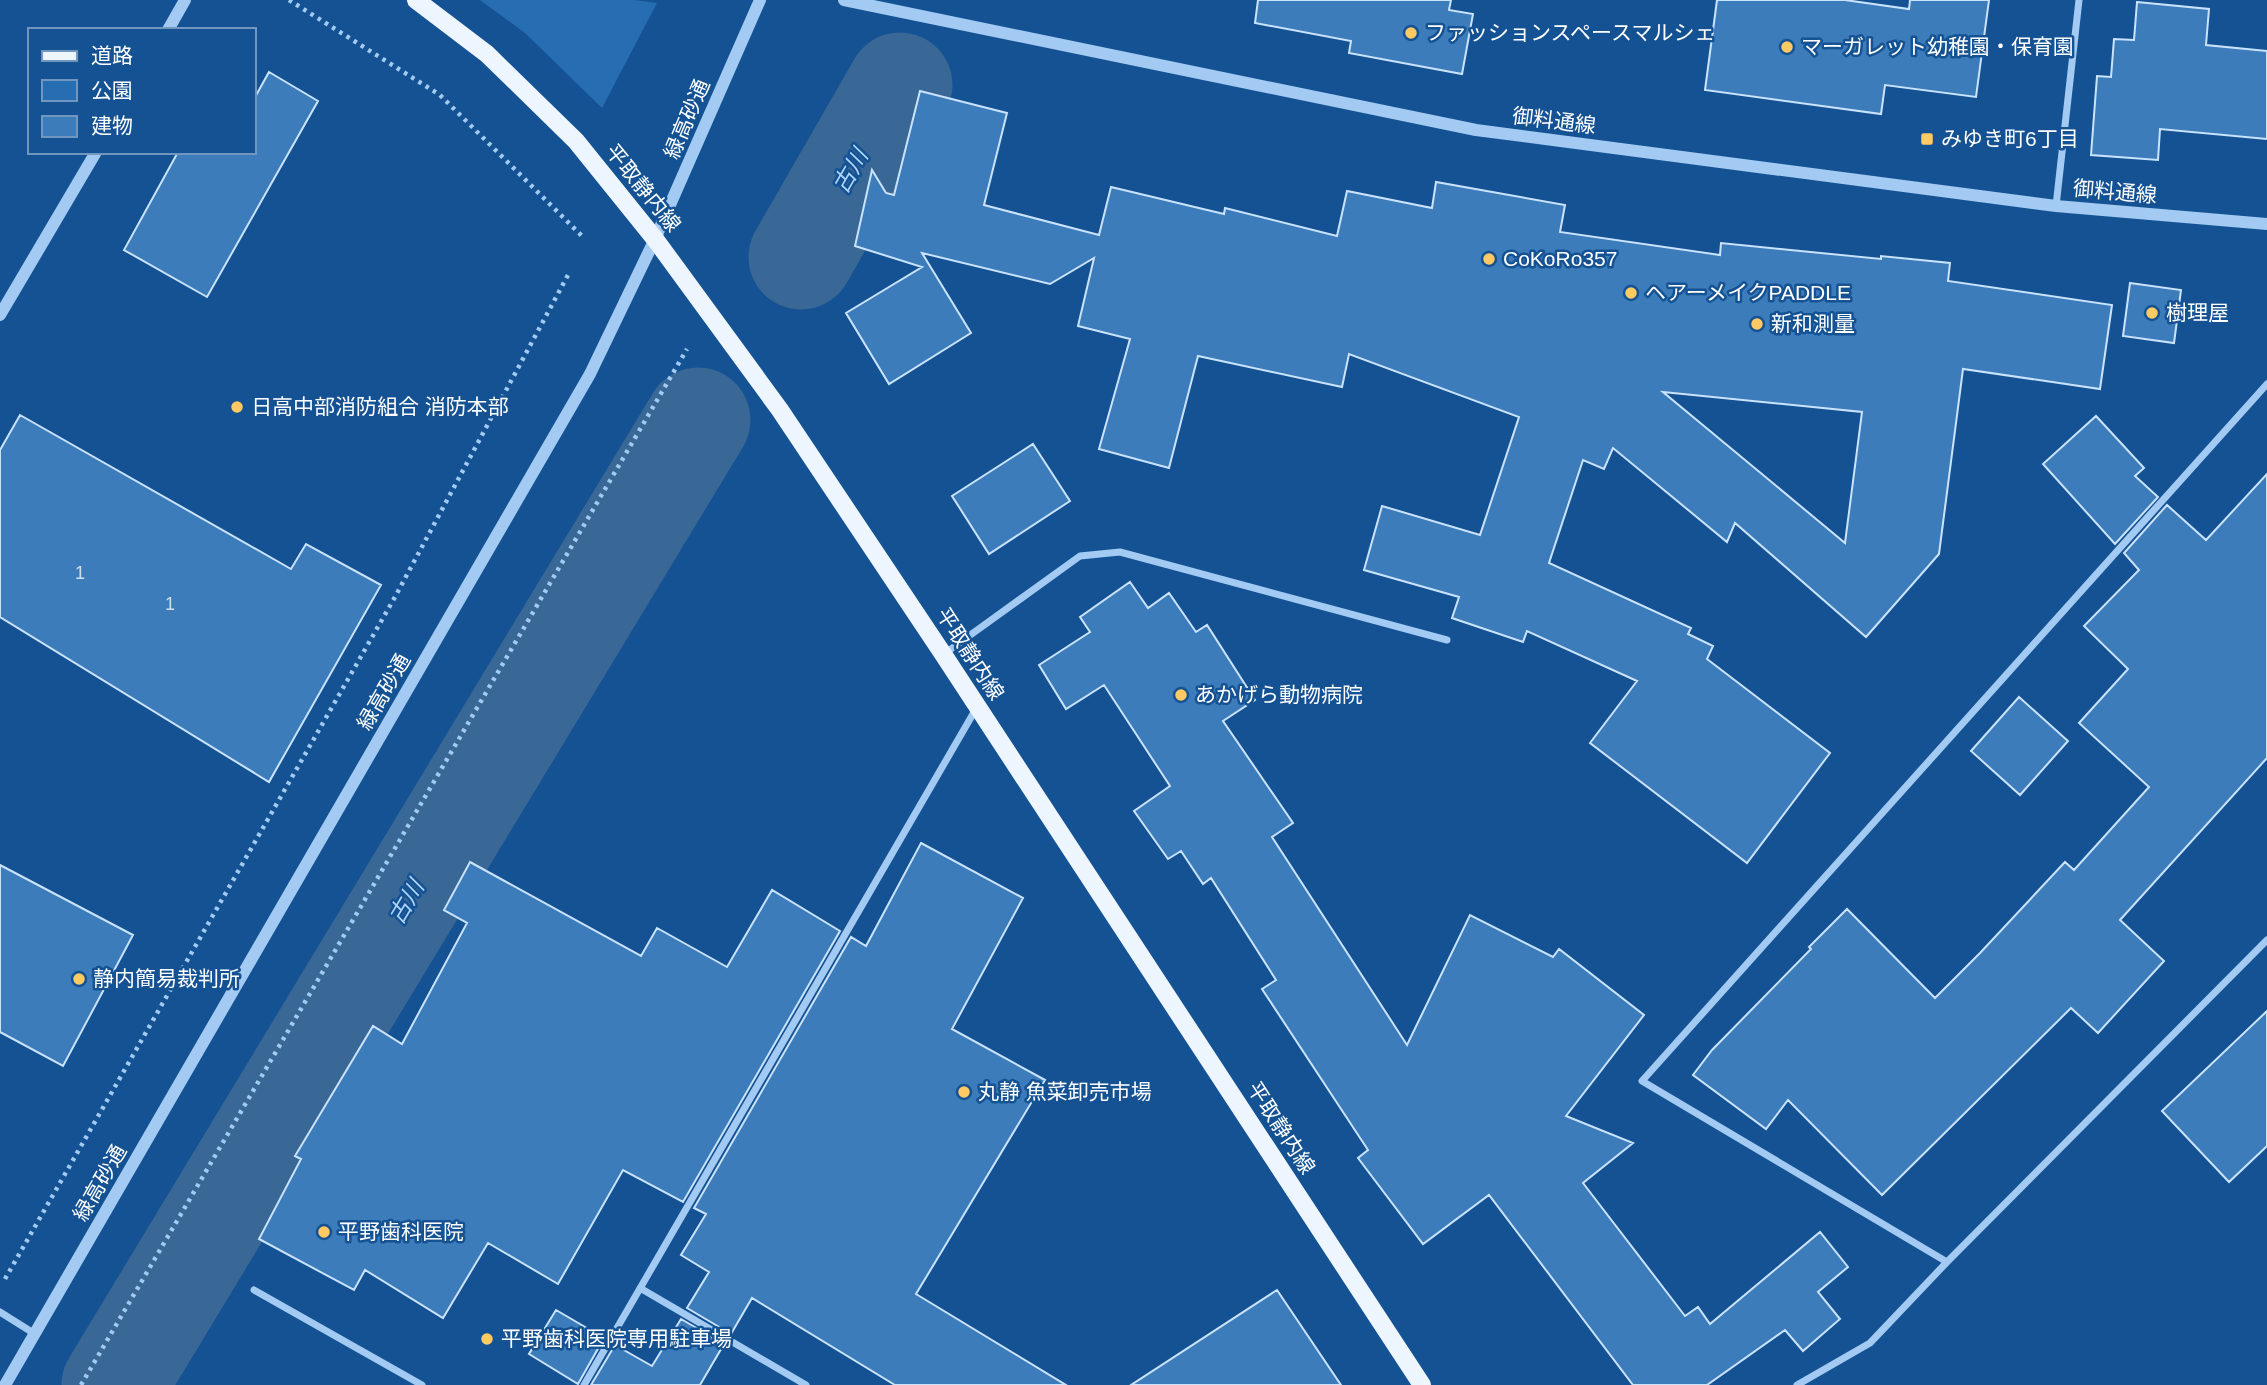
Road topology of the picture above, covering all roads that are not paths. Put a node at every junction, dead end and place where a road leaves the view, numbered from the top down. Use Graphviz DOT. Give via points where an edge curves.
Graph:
graph roads {
  1 [pos="186,0"];
  2 [pos="416,0"];
  3 [pos="760,0"];
  4 [pos="844,0"];
  5 [pos="2079,0"];
  6 [pos="169,28"];
  7 [pos="95,154"];
  8 [pos="2056,206"];
  9 [pos="2267,224"];
  10 [pos="655,239"];
  11 [pos="0,315"];
  12 [pos="2267,384"];
  13 [pos="1447,640"];
  14 [pos="943,654"];
  15 [pos="977,706"];
  16 [pos="2267,940"];
  17 [pos="1947,1262"];
  18 [pos="640,1288"];
  19 [pos="254,1290"];
  20 [pos="0,1312"];
  21 [pos="35,1334"];
  22 [pos="5,1385"];
  23 [pos="422,1385"];
  24 [pos="584,1385"];
  25 [pos="806,1385"];
  26 [pos="1422,1385"];
  27 [pos="1797,1385"];
  1 -- 6 [label="street"];
  2 -- 10 [label="main road, 平取静内線" via="487,54 576,141"];
  3 -- 10 [label="street, 緑高砂通"];
  4 -- 8 [label="street, 御料通線" via="1476,130"];
  5 -- 8 [label="street"];
  7 -- 11 [label="street"];
  8 -- 9 [label="street, 御料通線"];
  10 -- 14 [label="main road, 平取静内線" via="780,410"];
  10 -- 21 [label="street, 緑高砂通" via="583,386"];
  12 -- 17 [label="street" via="1642,1081"];
  13 -- 14 [label="street" via="1120,552 1080,556"];
  14 -- 15 [label="main road, 平取静内線"];
  15 -- 18 [label="street"];
  15 -- 26 [label="main road, 平取静内線"];
  16 -- 17 [label="street"];
  17 -- 27 [label="street" via="1870,1343"];
  18 -- 24 [label="street"];
  18 -- 25 [label="street"];
  19 -- 23 [label="street"];
  20 -- 21 [label="street"];
  21 -- 22 [label="street, 緑高砂通"];
}
